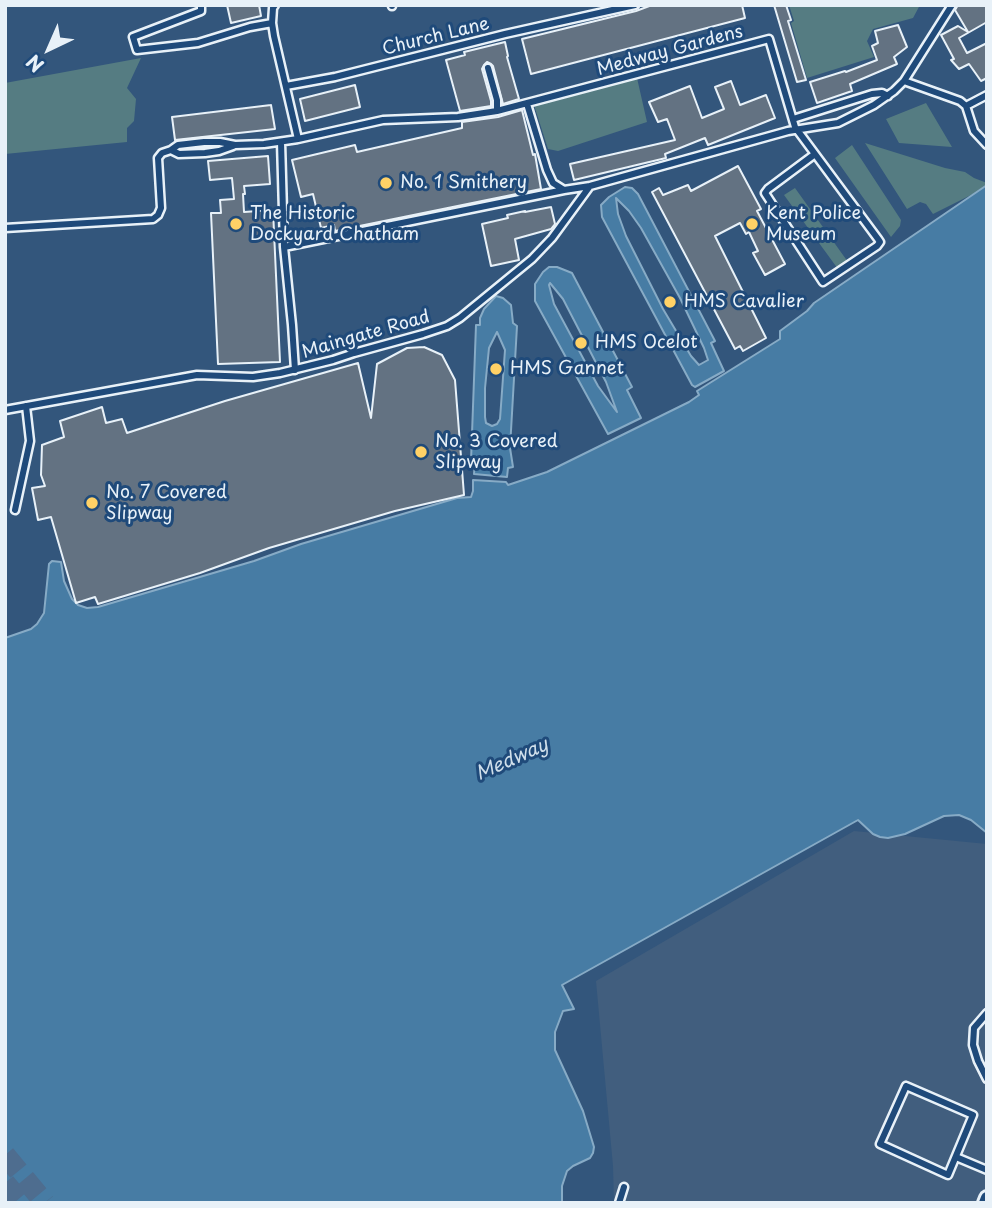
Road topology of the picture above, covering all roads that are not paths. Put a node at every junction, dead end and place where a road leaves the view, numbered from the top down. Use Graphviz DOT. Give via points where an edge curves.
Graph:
graph roads {
  1 [pos="201,5"];
  2 [pos="275,5"];
  3 [pos="635,5"];
  4 [pos="948,7"];
  5 [pos="272,23"];
  6 [pos="488,68"];
  7 [pos="904,81"];
  8 [pos="286,86"];
  9 [pos="987,95"];
  10 [pos="888,96"];
  11 [pos="527,104"];
  12 [pos="966,106"];
  13 [pos="497,111"];
  14 [pos="793,120"];
  15 [pos="797,129"];
  16 [pos="298,139"];
  17 [pos="281,142"];
  18 [pos="235,145"];
  19 [pos="987,145"];
  20 [pos="171,150"];
  21 [pos="815,154"];
  22 [pos="590,186"];
  23 [pos="564,190"];
  24 [pos="5,228"];
  25 [pos="284,247"];
  26 [pos="295,370"];
  27 [pos="26,407"];
  28 [pos="5,410"];
  29 [pos="15,510"];
  30 [pos="987,1013"];
  31 [pos="987,1079"];
  32 [pos="956,1157"];
  33 [pos="987,1170"];
  34 [pos="625,1187"];
  35 [pos="987,1198"];
  36 [pos="620,1203"];
  37 [pos="985,1203"];
  1 -- 5 [label="lane" via="201,11 133,37 137,50 198,43"];
  2 -- 5 [label="lane"];
  3 -- 8 [label="lane, Church Lane"];
  4 -- 7 [label="lane"];
  5 -- 8 [label="lane"];
  6 -- 13 [label="lane"];
  7 -- 10 [label="lane"];
  7 -- 12 [label="lane"];
  8 -- 16 [label="lane"];
  9 -- 12 [label="lane"];
  10 -- 14 [label="lane" via="872,94"];
  10 -- 15 [label="lane" via="842,122"];
  11 -- 13 [label="lane"];
  11 -- 14 [label="lane, Medway Gardens" via="769,39"];
  11 -- 23 [label="lane" via="547,170 553,183"];
  12 -- 19 [label="lane" via="974,131"];
  13 -- 16 [label="lane" via="383,120"];
  14 -- 15 [label="lane, Medway Gardens"];
  15 -- 21 [label="lane, Medway Gardens"];
  15 -- 22 [label="lane"];
  16 -- 17 [label="lane"];
  17 -- 18 [label="lane"];
  17 -- 25 [label="lane"];
  18 -- 20 [label="lane" via="204,142"];
  18 -- 20 [label="lane" via="205,153"];
  20 -- 24 [label="lane" via="158,158 161,208 153,219"];
  21 -- 21 [label="lane, Medway Gardens" via="880,243 822,282 765,193"];
  22 -- 23 [label="lane"];
  22 -- 26 [label="lane, Maingate Road" via="532,259 452,323"];
  23 -- 25 [label="lane"];
  25 -- 26 [label="lane"];
  26 -- 27 [label="lane, Maingate Road" via="257,377 197,375"];
  27 -- 28 [label="lane, Maingate Road"];
  27 -- 29 [label="lane" via="30,441"];
  30 -- 31 [label="lane" via="974,1028 973,1045"];
  32 -- 32 [label="lane" via="948,1175 880,1144 906,1086 973,1115"];
  32 -- 33 [label="lane"];
  34 -- 36 [label="lane"];
  35 -- 37 [label="street"];
}
